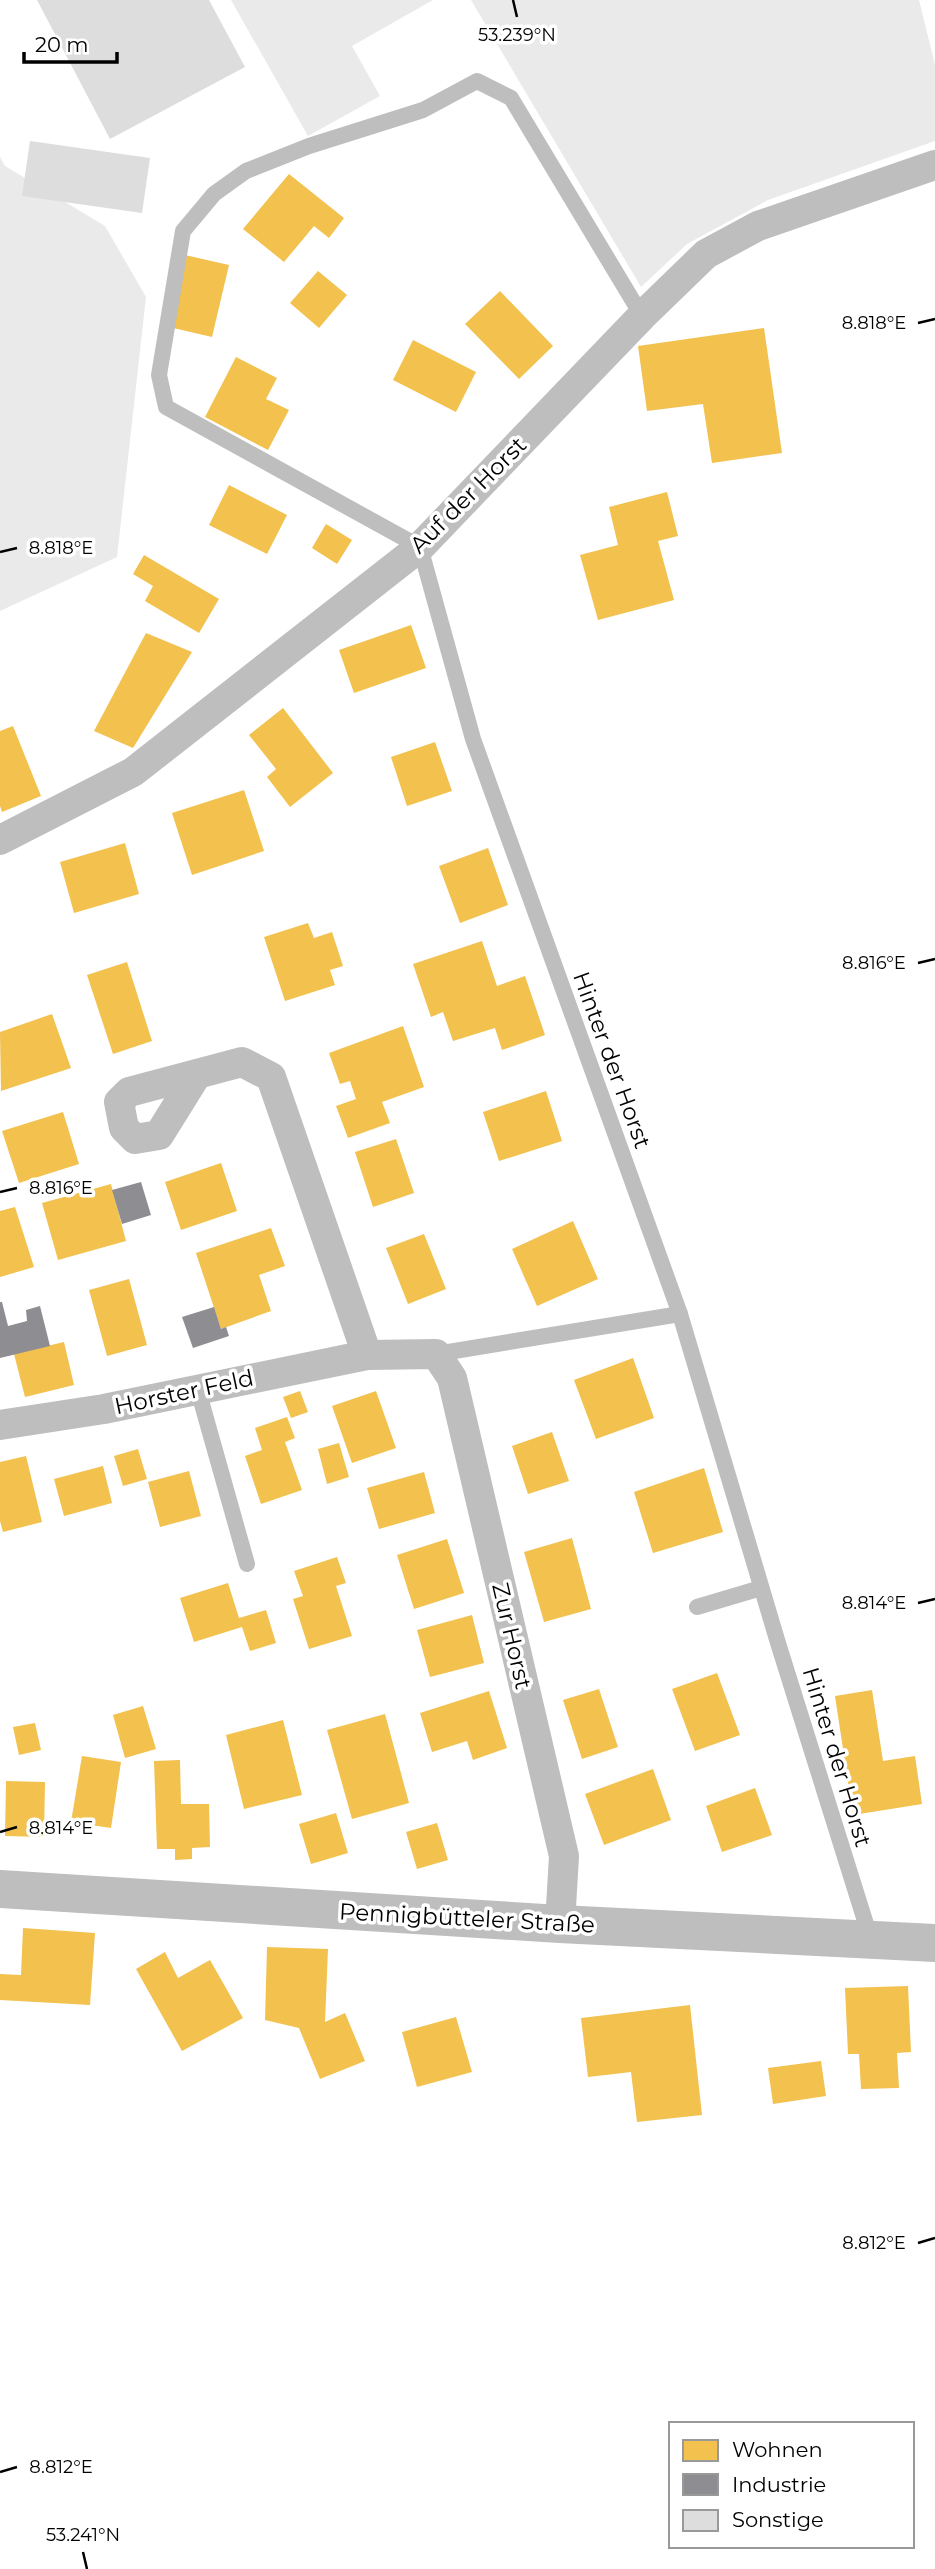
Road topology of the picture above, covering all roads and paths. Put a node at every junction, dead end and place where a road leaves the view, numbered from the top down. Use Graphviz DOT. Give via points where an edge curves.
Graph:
graph roads {
  1 [pos="935,165"];
  2 [pos="642,316"];
  3 [pos="420,547"];
  4 [pos="0,840"];
  5 [pos="197,1074"];
  6 [pos="680,1314"];
  7 [pos="436,1354"];
  8 [pos="367,1355"];
  9 [pos="198,1390"];
  10 [pos="0,1425"];
  11 [pos="247,1564"];
  12 [pos="761,1588"];
  13 [pos="697,1607"];
  14 [pos="0,1889"];
  15 [pos="560,1924"];
  16 [pos="871,1940"];
  17 [pos="935,1943"];
  1 -- 2 [label="street, Auf der Horst" via="758,226 706,254"];
  2 -- 3 [label="street, Auf der Horst"];
  2 -- 3 [label="lane" via="511,98 477,81 423,110 246,171 214,194 183,231 159,375 166,407"];
  3 -- 4 [label="street, Auf der Horst" via="133,772"];
  3 -- 6 [label="lane, Hinter der Horst" via="473,739"];
  5 -- 8 [label="street" via="242,1062 271,1077"];
  6 -- 7 [label="lane, Horster Feld"];
  6 -- 12 [label="lane, Hinter der Horst"];
  7 -- 8 [label="street, Horster Feld"];
  7 -- 15 [label="street, Zur Horst" via="452,1378 564,1856"];
  8 -- 9 [label="street, Horster Feld"];
  9 -- 10 [label="street, Horster Feld"];
  9 -- 11 [label="lane"];
  12 -- 13 [label="lane"];
  12 -- 16 [label="lane, Hinter der Horst"];
  14 -- 15 [label="street, Pennigbütteler Straße"];
  15 -- 16 [label="street, Pennigbütteler Straße"];
  16 -- 17 [label="street, Pennigbütteler Straße"];
}
